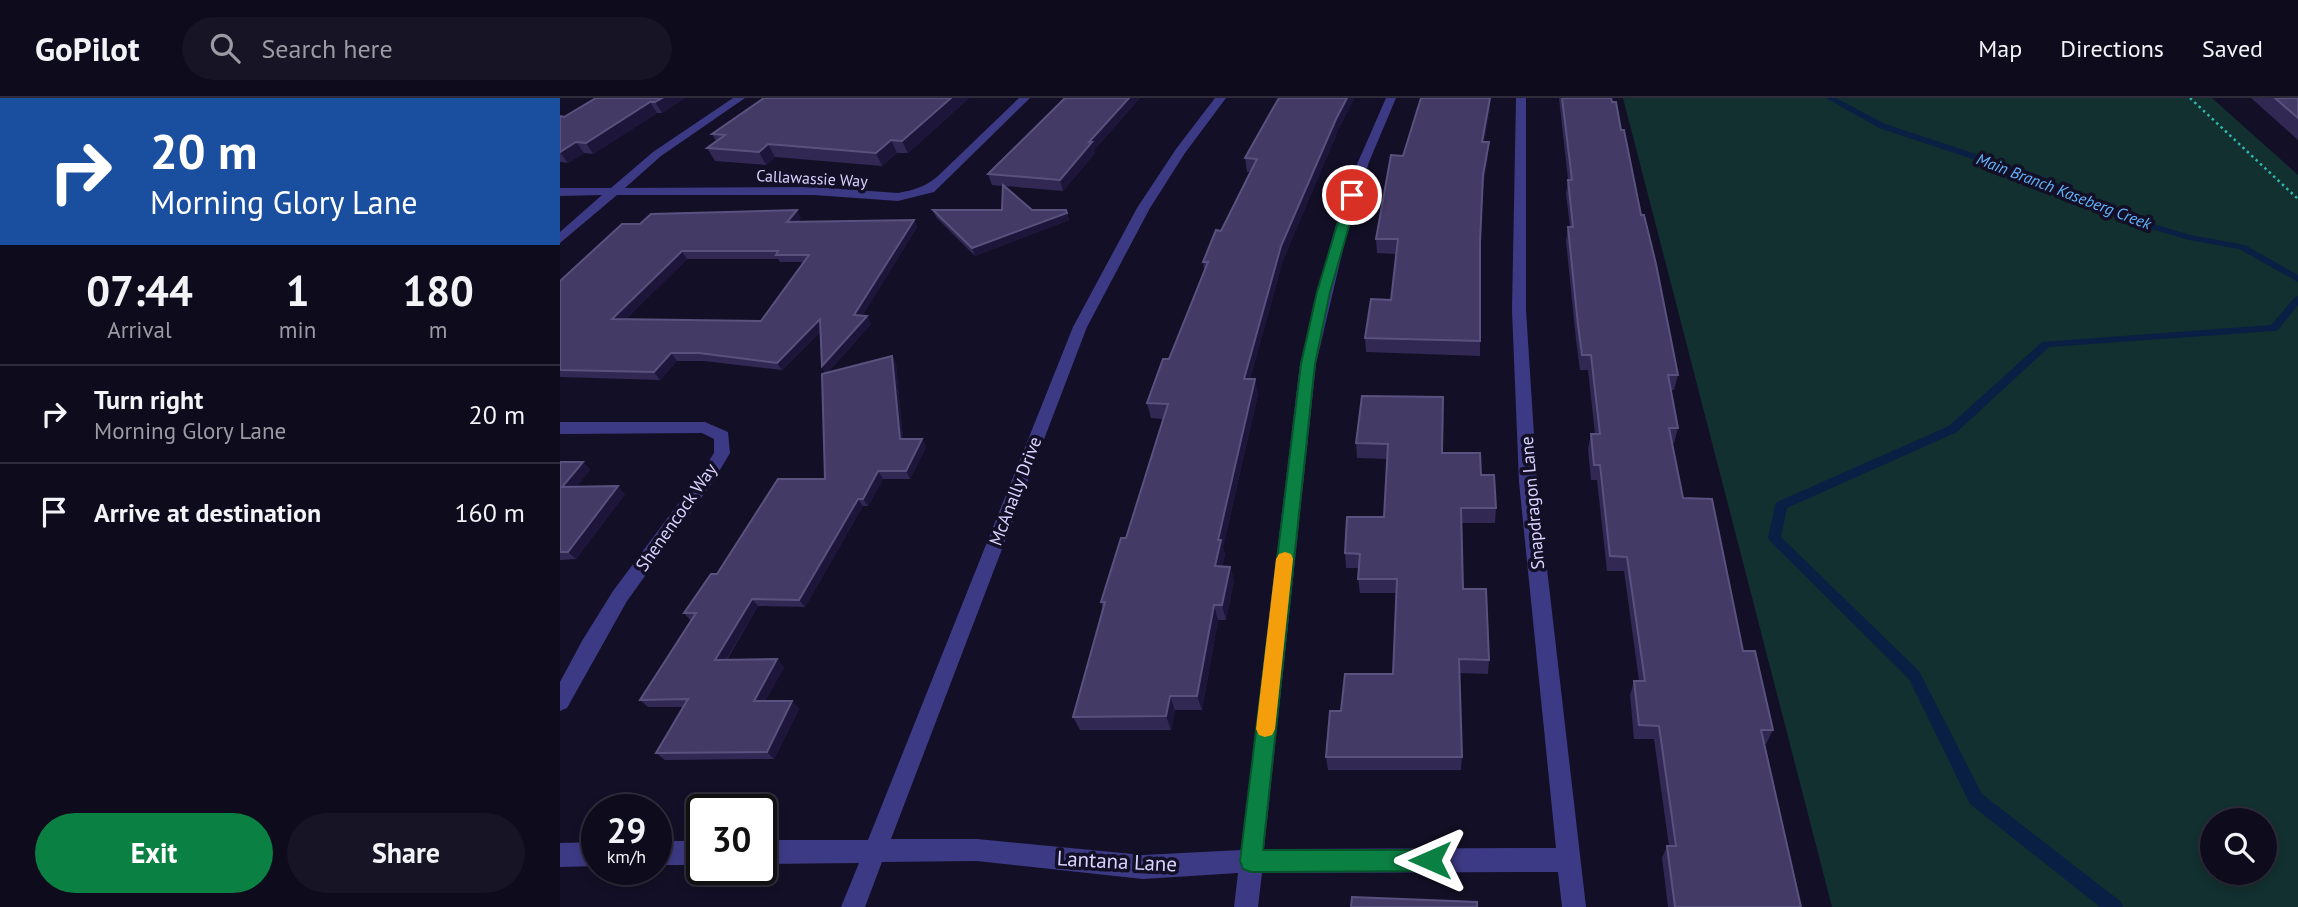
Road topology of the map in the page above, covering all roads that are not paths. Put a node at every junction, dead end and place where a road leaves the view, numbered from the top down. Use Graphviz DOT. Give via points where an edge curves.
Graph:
graph roads {
  1 [pos="740,98"];
  2 [pos="1025,98"];
  3 [pos="1221,98"];
  4 [pos="1391,98"];
  5 [pos="1521,98"];
  6 [pos="614,191"];
  7 [pos="560,192"];
  8 [pos="560,239"];
  9 [pos="560,428"];
  10 [pos="560,702"];
  11 [pos="875,851"];
  12 [pos="777,852"];
  13 [pos="581,854"];
  14 [pos="560,855"];
  15 [pos="1570,860"];
  16 [pos="1251,861"];
  17 [pos="853,907"];
  18 [pos="1246,907"];
  19 [pos="1574,907"];
  1 -- 6 [label="street" via="657,154"];
  2 -- 6 [label="street, Callawassie Way" via="942,179 913,194"];
  3 -- 11 [label="street, McAnally Drive" via="1140,213 1080,327"];
  4 -- 16 [label="street" via="1352,195 1308,364"];
  5 -- 15 [label="street, Snapdragon Lane" via="1519,310 1528,482"];
  6 -- 7 [label="street, Callawassie Way"];
  6 -- 8 [label="street"];
  9 -- 10 [label="street, Shenencock Way" via="674,425 705,427 722,436 722,453 708,476 620,597"];
  11 -- 12 [label="street, Lantana Lane"];
  11 -- 16 [label="street, Lantana Lane" via="977,850 1143,867"];
  11 -- 17 [label="street, McAnally Drive"];
  13 -- 14 [label="street"];
  15 -- 16 [label="street, Lantana Lane"];
  15 -- 19 [label="street, Snapdragon Lane"];
  16 -- 18 [label="street"];
}
